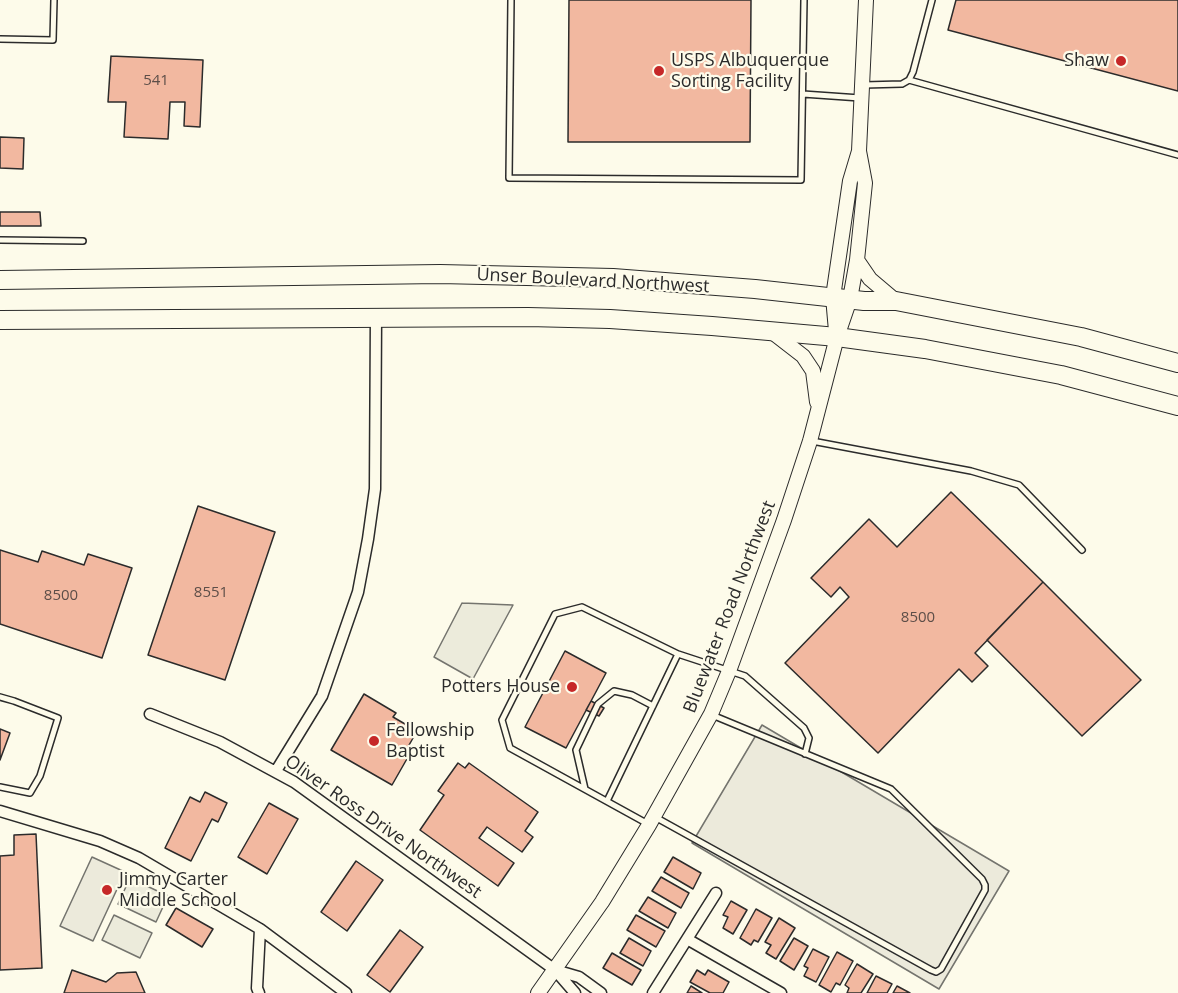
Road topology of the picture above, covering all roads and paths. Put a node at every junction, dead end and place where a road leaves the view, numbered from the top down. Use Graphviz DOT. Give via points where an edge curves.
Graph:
graph roads {
  1 [pos="54,0"];
  2 [pos="511,0"];
  3 [pos="804,0"];
  4 [pos="866,0"];
  5 [pos="932,0"];
  6 [pos="0,39"];
  7 [pos="909,80"];
  8 [pos="862,92"];
  9 [pos="803,94"];
  10 [pos="859,151"];
  11 [pos="1178,156"];
  12 [pos="0,240"];
  13 [pos="83,241"];
  14 [pos="857,260"];
  15 [pos="0,280"];
  16 [pos="842,298"];
  17 [pos="896,301"];
  18 [pos="376,316"];
  19 [pos="0,320"];
  20 [pos="771,330"];
  21 [pos="837,337"];
  22 [pos="1178,363"];
  23 [pos="1178,406"];
  24 [pos="818,412"];
  25 [pos="810,441"];
  26 [pos="1082,550"];
  27 [pos="678,654"];
  28 [pos="729,671"];
  29 [pos="0,697"];
  30 [pos="653,706"];
  31 [pos="150,714"];
  32 [pos="711,714"];
  33 [pos="805,754"];
  34 [pos="276,771"];
  35 [pos="0,787"];
  36 [pos="585,789"];
  37 [pos="607,801"];
  38 [pos="0,811"];
  39 [pos="652,821"];
  40 [pos="716,893"];
  41 [pos="260,929"];
  42 [pos="687,939"];
  43 [pos="555,970"];
  44 [pos="259,993"];
  45 [pos="346,993"];
  46 [pos="538,993"];
  47 [pos="575,993"];
  48 [pos="601,993"];
  49 [pos="653,993"];
  50 [pos="781,993"];
  1 -- 6 [label="lane" via="53,40"];
  2 -- 9 [label="lane" via="509,178 801,180"];
  3 -- 9 [label="lane"];
  4 -- 8 [label="street, Bluewater Road Northwest"];
  5 -- 7 [label="lane"];
  7 -- 8 [label="lane"];
  7 -- 11 [label="lane"];
  8 -- 9 [label="lane"];
  8 -- 10 [label="street, Bluewater Road Northwest"];
  10 -- 14 [label="street, Bluewater Road Northwest" via="865,183"];
  10 -- 16 [label="street, Bluewater Road Northwest" via="850,181"];
  12 -- 13 [label="lane"];
  14 -- 16 [label="street, Bluewater Road Northwest"];
  14 -- 17 [label="street" via="870,279"];
  15 -- 16 [label="main road, Unser Boulevard Northwest" via="440,274 613,278"];
  16 -- 17 [label="main road, Unser Boulevard Northwest"];
  16 -- 21 [label="street, Bluewater Road Northwest"];
  17 -- 22 [label="main road, Unser Boulevard Northwest" via="1081,337"];
  18 -- 19 [label="main road, Unser Boulevard Northwest"];
  18 -- 20 [label="main road, Unser Boulevard Northwest" via="610,319"];
  18 -- 34 [label="street" via="375,489 358,592 322,696"];
  20 -- 21 [label="main road, Unser Boulevard Northwest"];
  20 -- 24 [label="street" via="797,351 813,371"];
  21 -- 23 [label="main road, Unser Boulevard Northwest" via="1002,363"];
  21 -- 24 [label="street, Bluewater Road Northwest"];
  24 -- 25 [label="street, Bluewater Road Northwest"];
  25 -- 26 [label="lane" via="972,471 1019,485"];
  25 -- 28 [label="street, Bluewater Road Northwest"];
  27 -- 28 [label="lane"];
  27 -- 30 [label="lane"];
  27 -- 36 [label="lane" via="582,608 555,614 502,720 510,748"];
  28 -- 32 [label="street, Bluewater Road Northwest"];
  28 -- 33 [label="lane" via="745,676 804,728 809,738"];
  29 -- 35 [label="lane" via="58,718 40,776 30,793"];
  30 -- 36 [label="lane" via="614,691 598,704 576,750"];
  30 -- 37 [label="lane"];
  31 -- 34 [label="street, Oliver Ross Drive Northwest" via="220,742"];
  32 -- 33 [label="lane"];
  32 -- 39 [label="street, Bluewater Road Northwest"];
  33 -- 39 [label="lane" via="891,789 982,879 985,890 941,969 931,970"];
  34 -- 43 [label="street, Oliver Ross Drive Northwest"];
  36 -- 37 [label="lane"];
  37 -- 39 [label="lane"];
  38 -- 41 [label="street" via="140,858"];
  39 -- 43 [label="street, Bluewater Road Northwest"];
  40 -- 42 [label="street"];
  41 -- 44 [label="street"];
  41 -- 45 [label="street"];
  42 -- 49 [label="street"];
  42 -- 50 [label="street"];
  43 -- 46 [label="street, Bluewater Road Northwest"];
  43 -- 47 [label="street"];
  43 -- 48 [label="street" via="579,977"];
}
